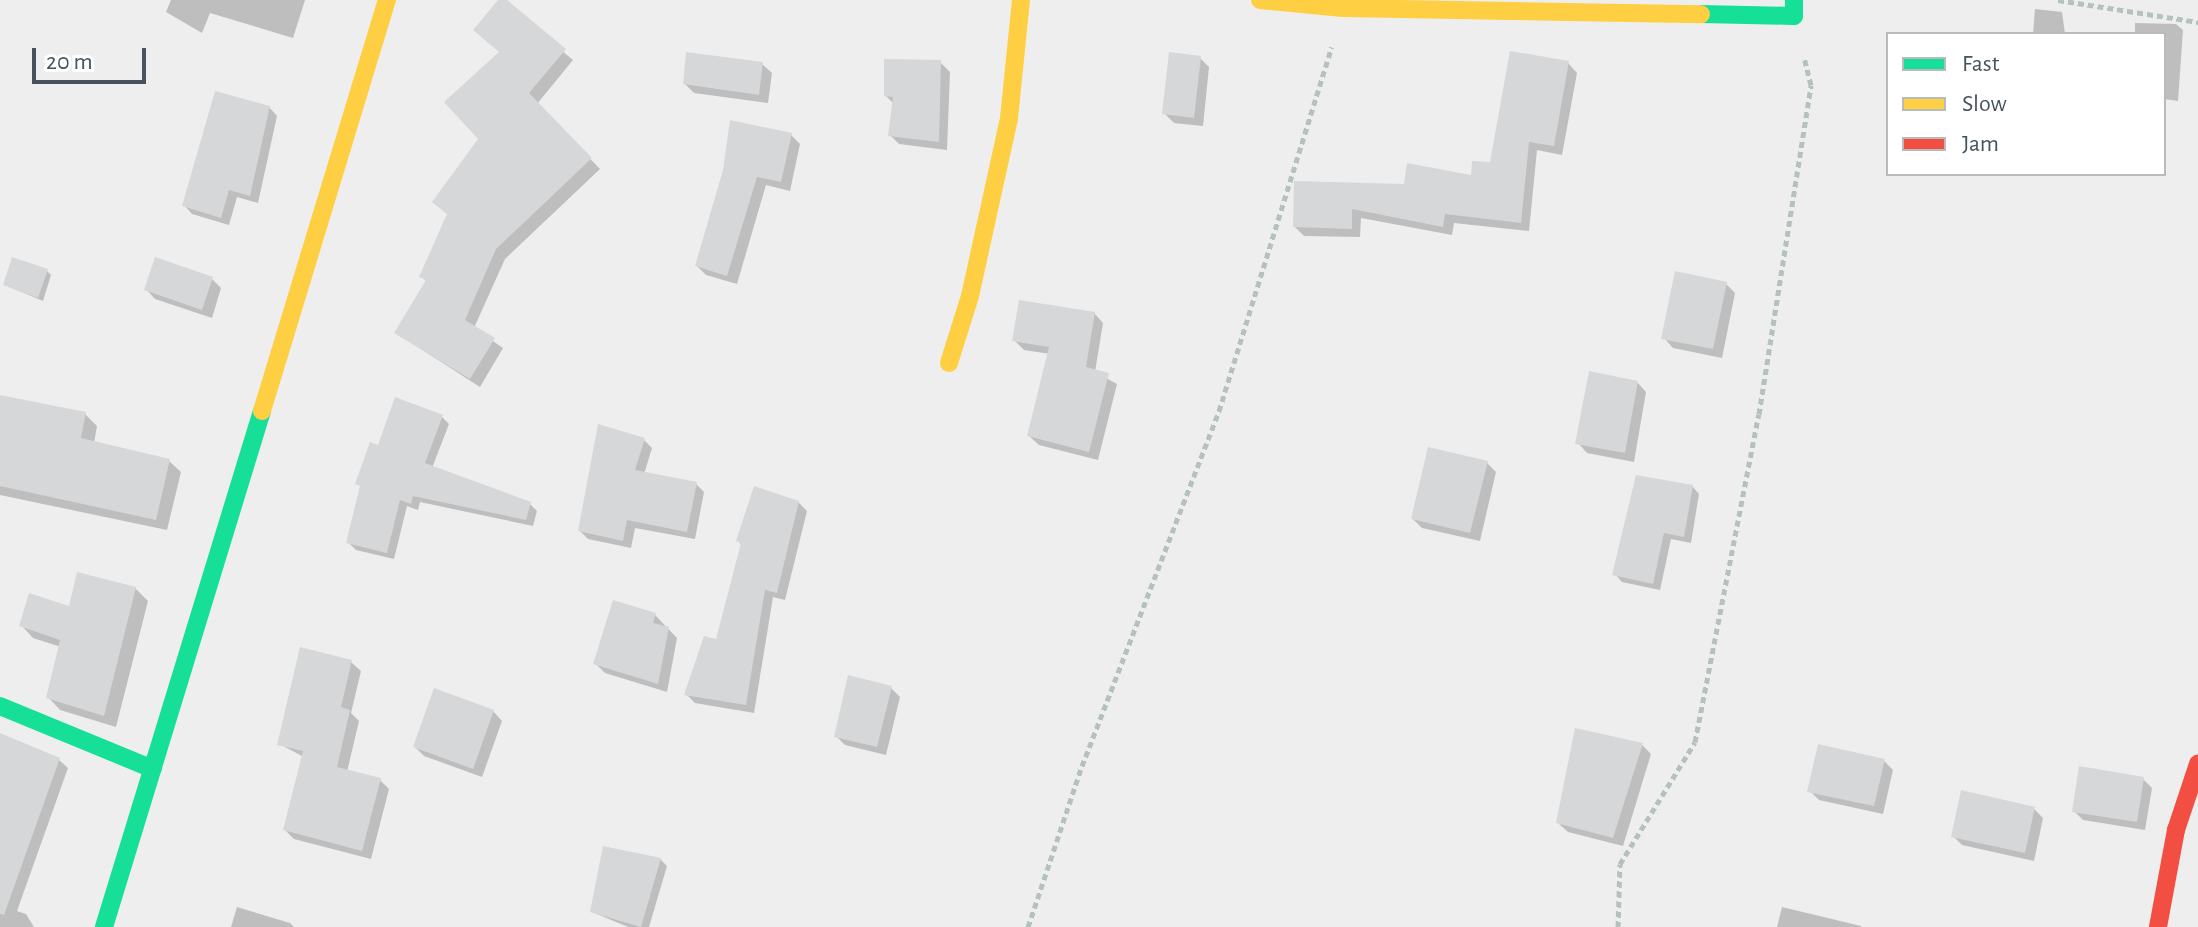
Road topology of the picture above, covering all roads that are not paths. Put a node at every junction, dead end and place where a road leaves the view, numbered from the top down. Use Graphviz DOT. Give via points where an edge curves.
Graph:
graph roads {
  1 [pos="387,0"];
  2 [pos="1021,0"];
  3 [pos="1260,0"];
  4 [pos="1794,8"];
  5 [pos="949,363"];
  6 [pos="0,706"];
  7 [pos="2198,764"];
  8 [pos="153,769"];
  9 [pos="104,927"];
  10 [pos="2158,927"];
  1 -- 8 [label="street"];
  2 -- 5 [label="street" via="1009,118 970,296"];
  3 -- 4 [label="street" via="1343,8"];
  6 -- 8 [label="street"];
  7 -- 10 [label="street" via="2176,830"];
  8 -- 9 [label="street"];
}
